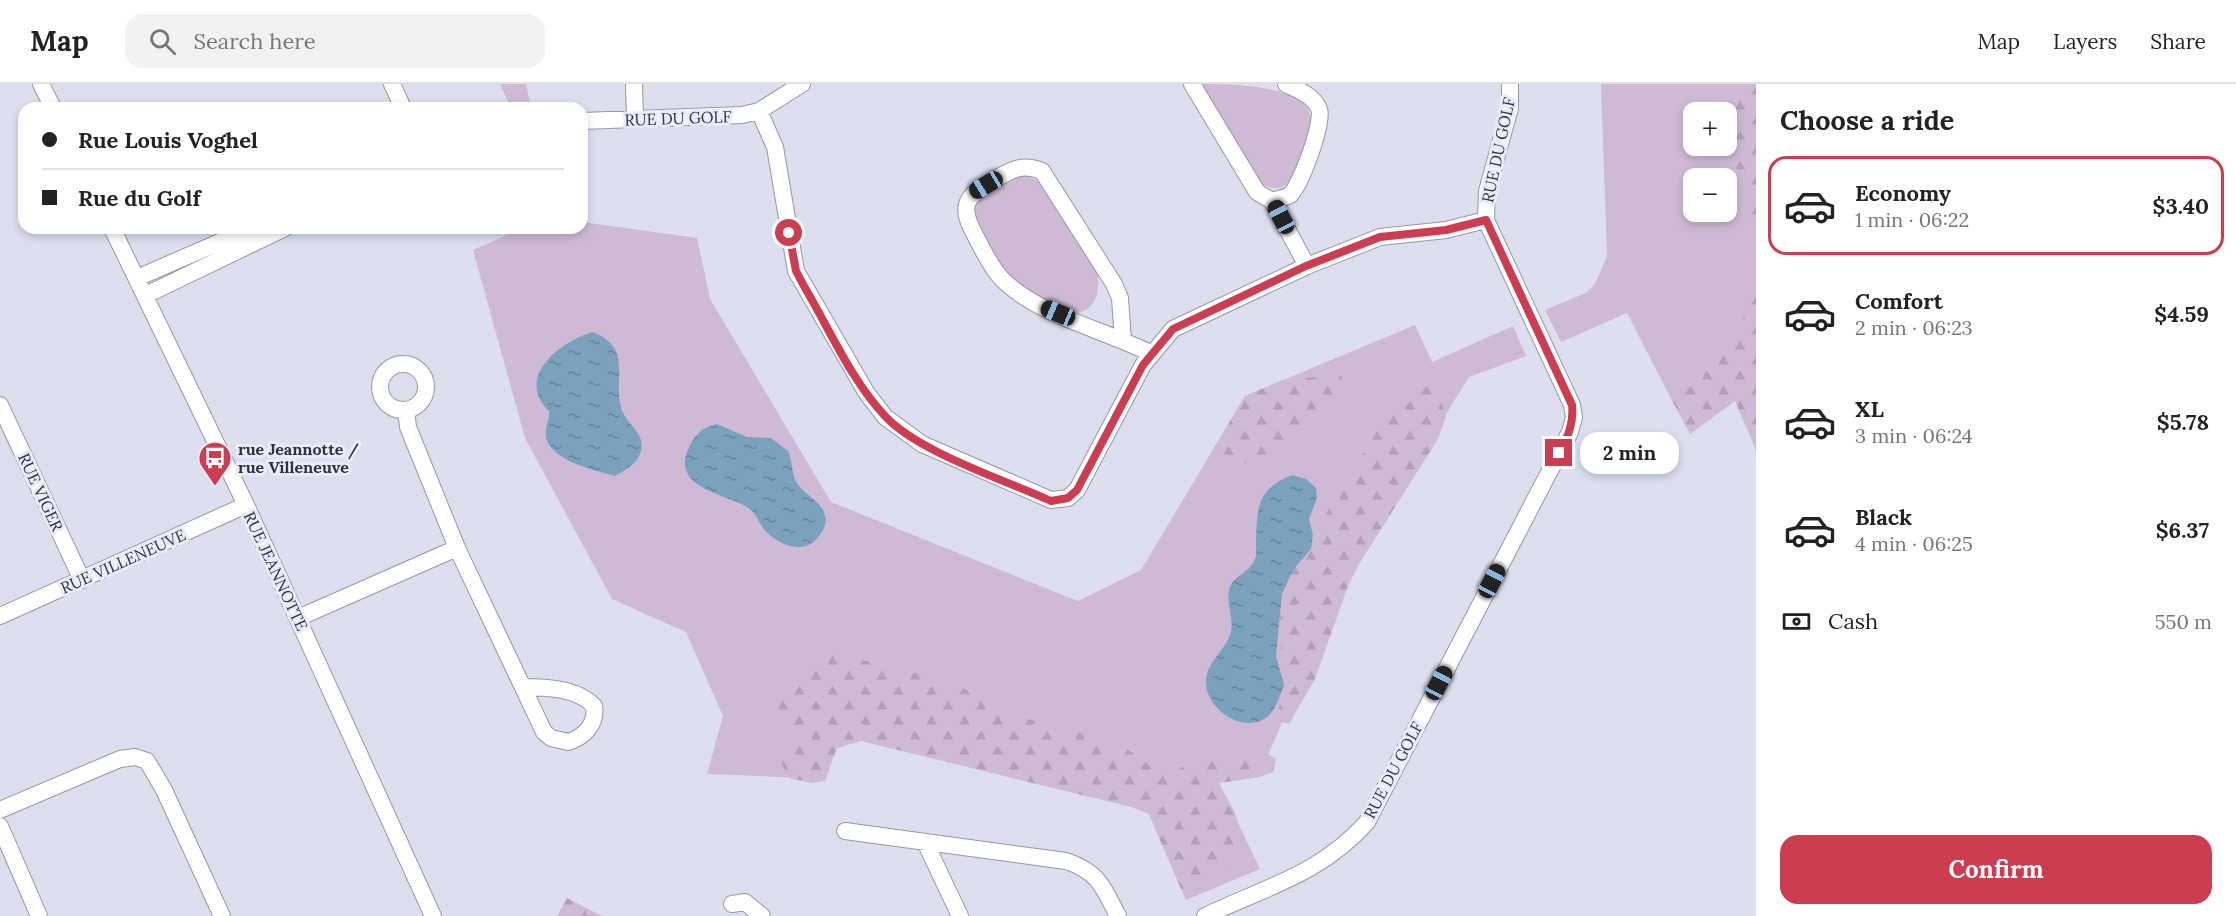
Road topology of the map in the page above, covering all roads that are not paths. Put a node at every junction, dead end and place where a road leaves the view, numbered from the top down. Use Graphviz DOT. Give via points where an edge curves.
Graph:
graph roads {
  1 [pos="42,84"];
  2 [pos="392,84"];
  3 [pos="634,84"];
  4 [pos="802,84"];
  5 [pos="1192,84"];
  6 [pos="1286,84"];
  7 [pos="1510,84"];
  8 [pos="50,102"];
  9 [pos="400,102"];
  10 [pos="759,111"];
  11 [pos="635,119"];
  12 [pos="588,121"];
  13 [pos="1272,201"];
  14 [pos="1486,220"];
  15 [pos="115,234"];
  16 [pos="238,234"];
  17 [pos="273,234"];
  18 [pos="1306,266"];
  19 [pos="137,278"];
  20 [pos="146,295"];
  21 [pos="1123,341"];
  22 [pos="1151,353"];
  23 [pos="0,405"];
  24 [pos="406,410"];
  25 [pos="5,428"];
  26 [pos="246,506"];
  27 [pos="457,548"];
  28 [pos="82,580"];
  29 [pos="0,616"];
  30 [pos="298,618"];
  31 [pos="523,687"];
  32 [pos="0,810"];
  33 [pos="0,826"];
  34 [pos="845,831"];
  35 [pos="925,842"];
  36 [pos="732,904"];
  37 [pos="1226,912"];
  38 [pos="39,916"];
  39 [pos="222,916"];
  40 [pos="434,916"];
  41 [pos="762,916"];
  42 [pos="960,916"];
  43 [pos="1118,916"];
  44 [pos="1205,916"];
  1 -- 8 [label="street"];
  2 -- 9 [label="street"];
  3 -- 11 [label="street"];
  4 -- 10 [label="street, RUE DU GOLF"];
  5 -- 13 [label="street" via="1257,192"];
  6 -- 13 [label="street" via="1310,97 1319,110 1319,125 1298,183 1289,195"];
  7 -- 14 [label="street, RUE DU GOLF" via="1510,108 1487,191"];
  10 -- 11 [label="street, RUE DU GOLF" via="724,117"];
  10 -- 22 [label="street" via="775,147 796,271 866,392 885,417 913,438 1051,501 1068,498 1077,490"];
  11 -- 12 [label="street, RUE DU GOLF"];
  13 -- 18 [label="street"];
  14 -- 18 [label="street" via="1446,230 1380,237"];
  14 -- 37 [label="street, RUE DU GOLF" via="1572,405 1570,432 1367,822 1352,839 1311,870"];
  15 -- 19 [label="street, RUE JEANNOTTE"];
  16 -- 19 [label="street"];
  17 -- 20 [label="street"];
  18 -- 22 [label="street" via="1173,329"];
  19 -- 20 [label="street, RUE JEANNOTTE"];
  20 -- 26 [label="street, RUE JEANNOTTE"];
  21 -- 21 [label="street" via="1037,304 1002,279 969,224 967,202 972,193 1016,167 1024,165 1042,171 1114,284 1120,298"];
  21 -- 22 [label="street"];
  23 -- 25 [label="street, RUE VIGER"];
  24 -- 27 [label="street" via="408,427"];
  25 -- 28 [label="street, RUE VIGER"];
  26 -- 28 [label="street, RUE VILLENEUVE"];
  26 -- 30 [label="street, RUE JEANNOTTE"];
  27 -- 30 [label="street"];
  27 -- 31 [label="street"];
  28 -- 29 [label="street, RUE VILLENEUVE"];
  30 -- 40 [label="street, RUE JEANNOTTE"];
  32 -- 39 [label="street" via="120,759 135,757 147,761"];
  33 -- 38 [label="street"];
  34 -- 35 [label="street"];
  35 -- 42 [label="street"];
  35 -- 43 [label="street" via="1079,865 1100,880"];
  36 -- 41 [label="street" via="744,902"];
  37 -- 44 [label="street, RUE DU GOLF"];
}
